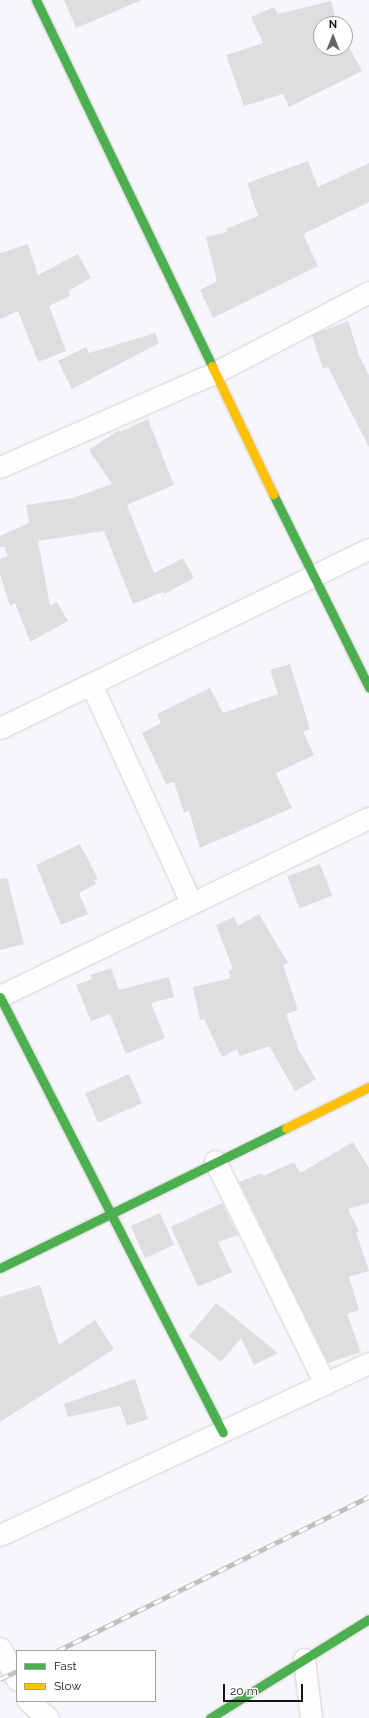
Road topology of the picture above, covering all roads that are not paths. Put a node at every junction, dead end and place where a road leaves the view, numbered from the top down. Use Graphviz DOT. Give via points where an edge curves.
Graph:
graph roads {
  1 [pos="36,0"];
  2 [pos="369,292"];
  3 [pos="216,372"];
  4 [pos="0,467"];
  5 [pos="369,549"];
  6 [pos="313,576"];
  7 [pos="91,684"];
  8 [pos="369,687"];
  9 [pos="0,728"];
  10 [pos="369,818"];
  11 [pos="191,902"];
  12 [pos="0,997"];
  13 [pos="369,1087"];
  14 [pos="215,1161"];
  15 [pos="111,1215"];
  16 [pos="0,1268"];
  17 [pos="369,1363"];
  18 [pos="325,1384"];
  19 [pos="222,1432"];
  20 [pos="0,1535"];
  21 [pos="369,1619"];
  22 [pos="0,1648"];
  23 [pos="304,1659"];
  24 [pos="16,1678"];
  25 [pos="29,1702"];
  26 [pos="48,1718"];
  27 [pos="210,1718"];
  28 [pos="311,1718"];
  1 -- 3 [label="street"];
  2 -- 3 [label="street"];
  3 -- 4 [label="street"];
  3 -- 6 [label="street"];
  5 -- 6 [label="street"];
  6 -- 7 [label="street"];
  6 -- 8 [label="street"];
  7 -- 9 [label="street"];
  7 -- 11 [label="street"];
  10 -- 11 [label="street"];
  11 -- 12 [label="street"];
  12 -- 15 [label="street"];
  13 -- 14 [label="street"];
  14 -- 15 [label="street"];
  14 -- 18 [label="street"];
  15 -- 16 [label="street"];
  15 -- 19 [label="street"];
  17 -- 18 [label="street"];
  18 -- 19 [label="street"];
  19 -- 20 [label="street"];
  21 -- 23 [label="street"];
  22 -- 24 [label="street"];
  23 -- 27 [label="street"];
  23 -- 28 [label="street"];
  25 -- 26 [label="street"];
}
